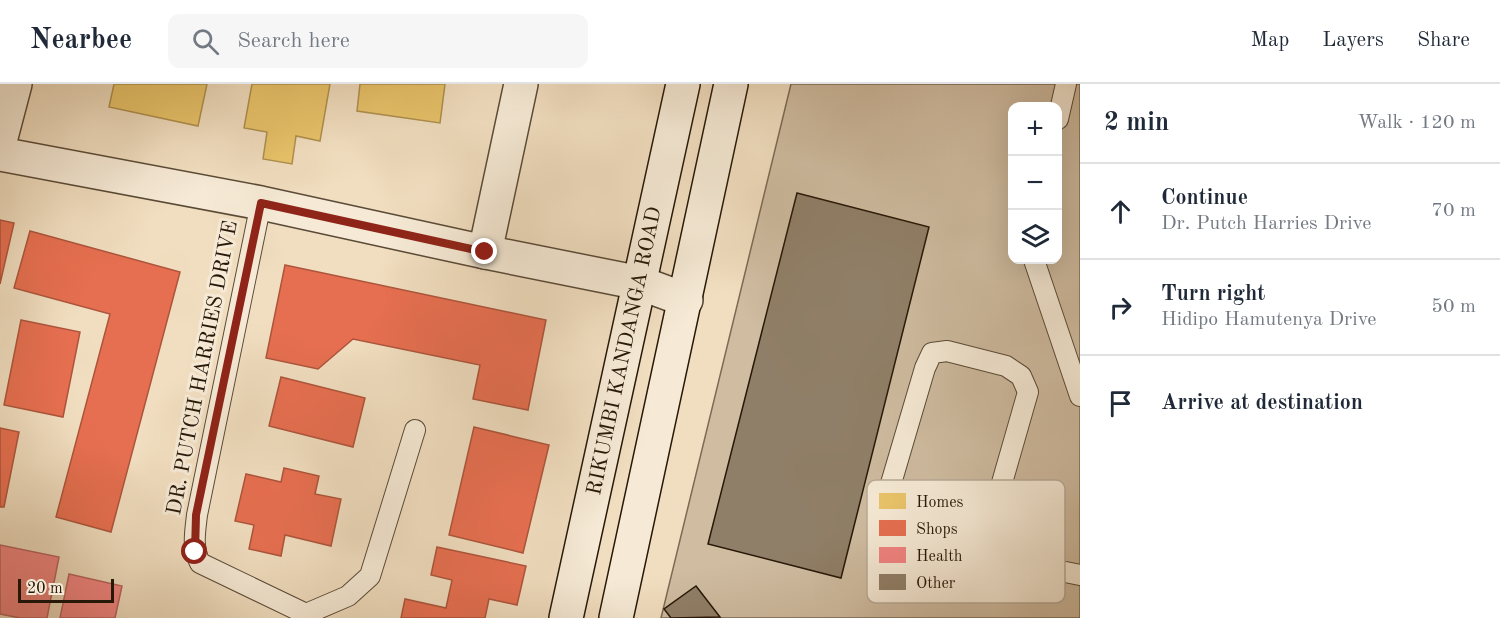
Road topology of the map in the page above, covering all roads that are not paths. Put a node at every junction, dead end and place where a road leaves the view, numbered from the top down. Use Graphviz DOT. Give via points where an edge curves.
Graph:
graph roads {
  1 [pos="15,84"];
  2 [pos="521,84"];
  3 [pos="682,84"];
  4 [pos="731,84"];
  5 [pos="1066,84"];
  6 [pos="1062,102"];
  7 [pos="0,141"];
  8 [pos="0,154"];
  9 [pos="261,203"];
  10 [pos="485,252"];
  11 [pos="1035,264"];
  12 [pos="640,283"];
  13 [pos="686,300"];
  14 [pos="1080,396"];
  15 [pos="415,430"];
  16 [pos="892,480"];
  17 [pos="1003,480"];
  18 [pos="1065,572"];
  19 [pos="1080,575"];
  20 [pos="305,616"];
  21 [pos="566,618"];
  22 [pos="616,618"];
  1 -- 7 [label="main road"];
  2 -- 10 [label="main road"];
  3 -- 12 [label="main road, RIKUMBI KANDANGA ROAD"];
  4 -- 13 [label="main road"];
  5 -- 6 [label="lane"];
  8 -- 9 [label="main road"];
  9 -- 10 [label="main road"];
  9 -- 20 [label="lane, DR. PUTCH HARRIES DRIVE" via="196,515 194,544 200,563"];
  10 -- 12 [label="main road"];
  11 -- 14 [label="lane"];
  12 -- 13 [label="main road"];
  12 -- 21 [label="main road, RIKUMBI KANDANGA ROAD"];
  13 -- 22 [label="main road"];
  15 -- 20 [label="lane" via="370,576 348,596"];
  16 -- 17 [label="lane" via="925,368 932,353 947,351 1006,366 1021,376 1028,392"];
  18 -- 19 [label="lane"];
}
